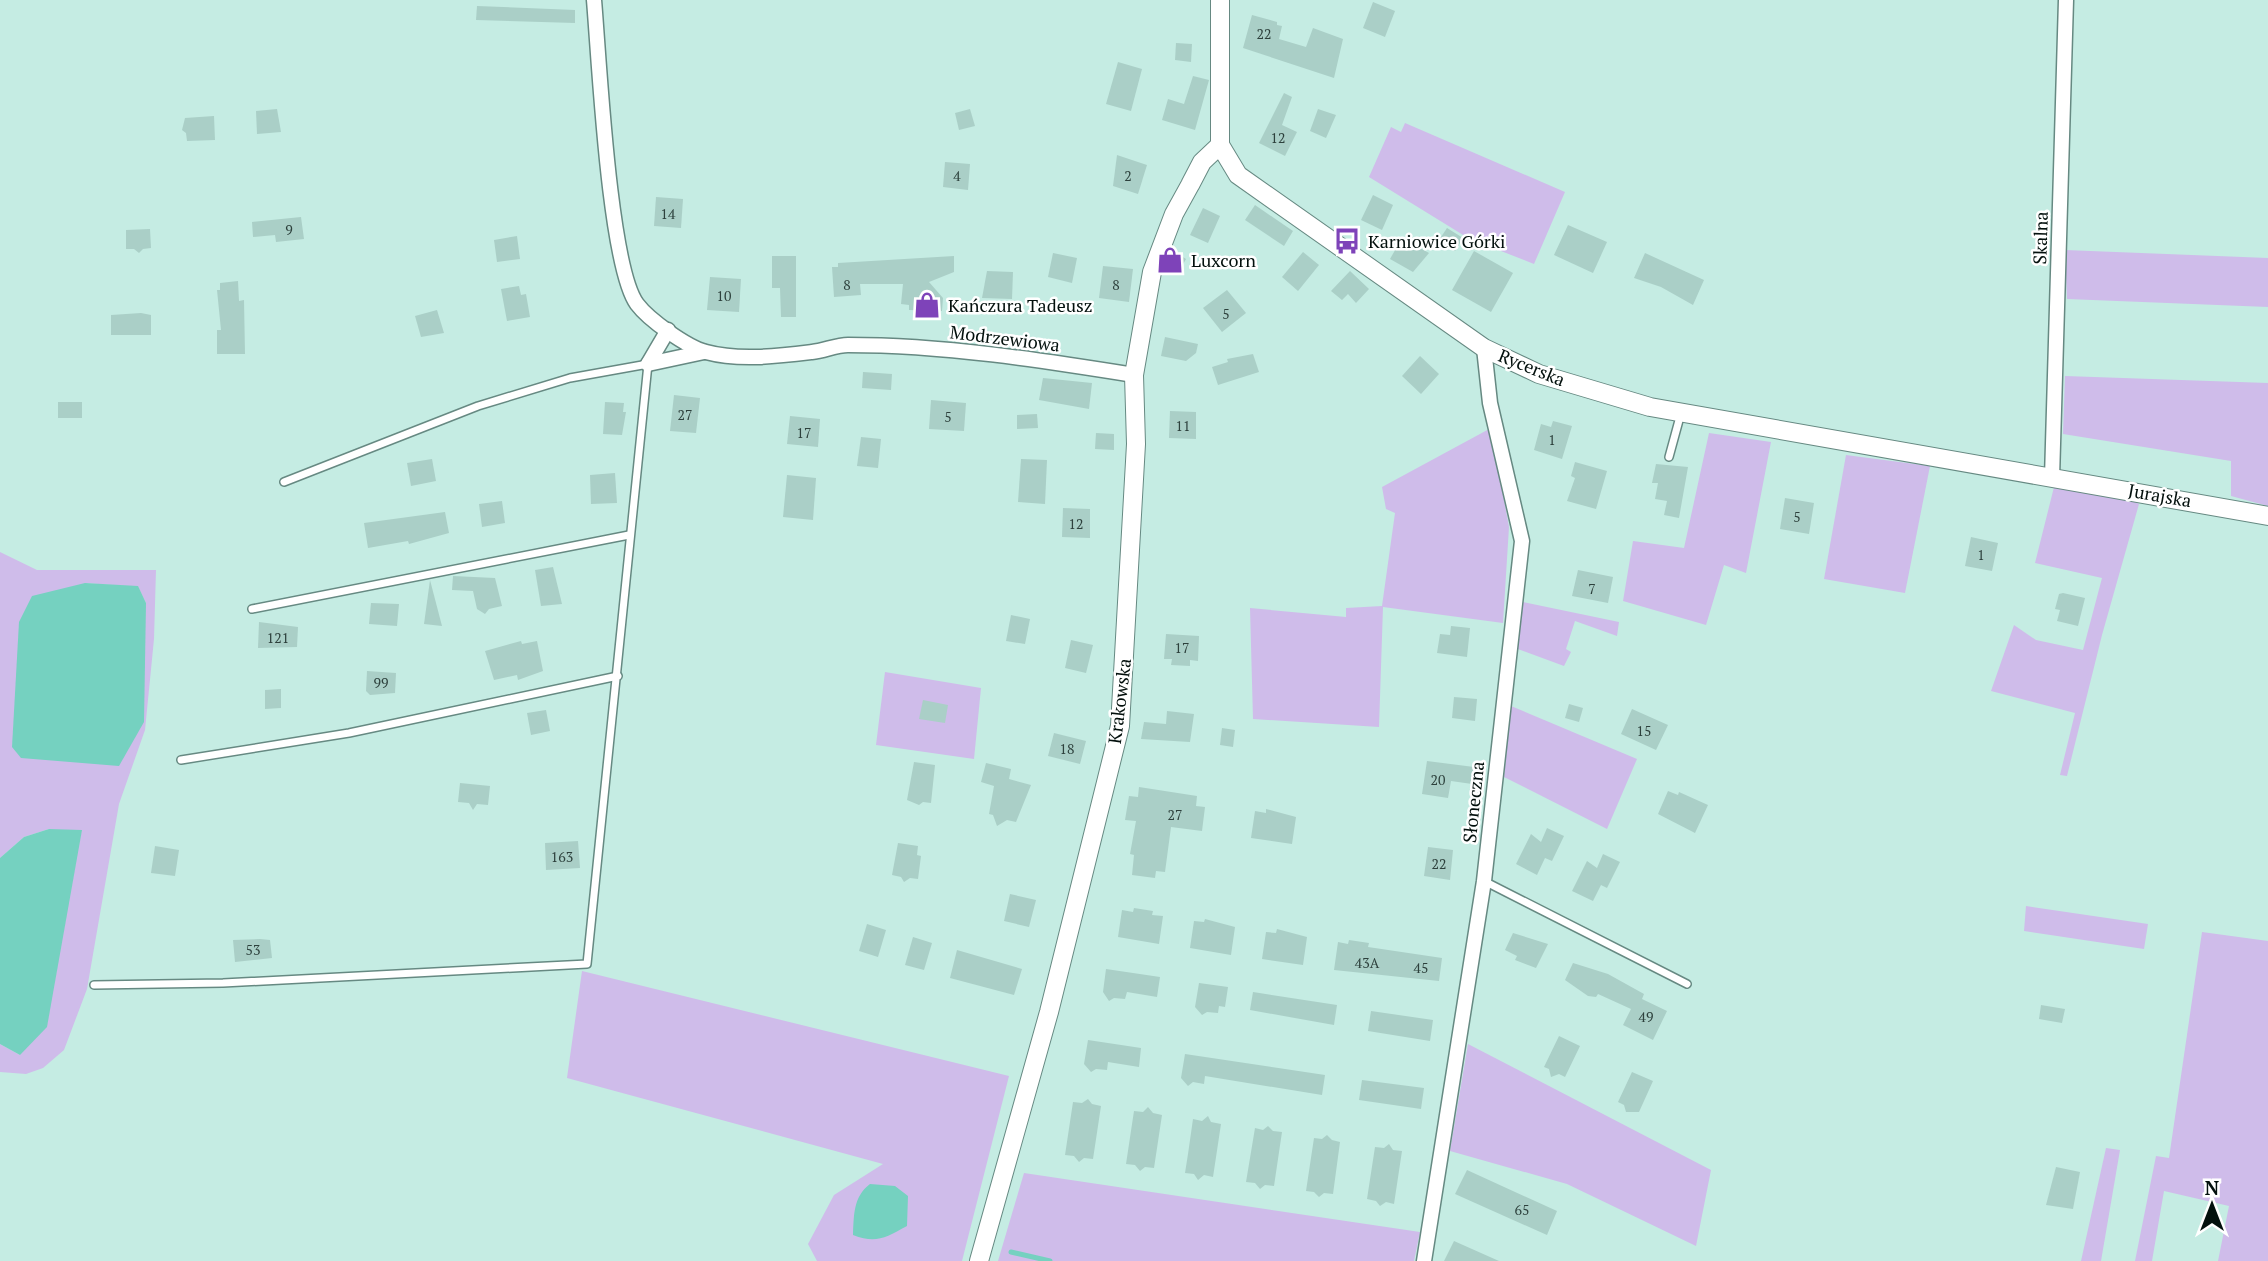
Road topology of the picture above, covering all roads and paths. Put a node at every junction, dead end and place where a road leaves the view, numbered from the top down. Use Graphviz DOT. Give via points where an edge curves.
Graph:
graph roads {
  1 [pos="594,0"];
  2 [pos="1220,0"];
  3 [pos="2066,0"];
  4 [pos="1220,145"];
  5 [pos="668,330"];
  6 [pos="1484,348"];
  7 [pos="704,352"];
  8 [pos="648,363"];
  9 [pos="1134,375"];
  10 [pos="1682,412"];
  11 [pos="1669,457"];
  12 [pos="2052,478"];
  13 [pos="284,482"];
  14 [pos="2268,516"];
  15 [pos="629,536"];
  16 [pos="252,609"];
  17 [pos="618,676"];
  18 [pos="180,760"];
  19 [pos="1484,881"];
  20 [pos="1687,984"];
  21 [pos="94,985"];
  22 [pos="979,1261"];
  23 [pos="1424,1261"];
  1 -- 5 [label="street, Modrzewiowa" via="615,224 624,270 636,303"];
  2 -- 4 [label="street"];
  3 -- 12 [label="street, Skalna"];
  4 -- 6 [label="street, Rycerska" via="1238,175"];
  4 -- 9 [label="street, Krakowska" via="1202,162 1152,272"];
  5 -- 7 [label="street, Modrzewiowa"];
  5 -- 8 [label="street"];
  6 -- 10 [label="street, Rycerska" via="1539,374"];
  6 -- 19 [label="street, Słoneczna" via="1490,403 1522,541"];
  7 -- 8 [label="street, Modrzewiowa"];
  7 -- 9 [label="street, Modrzewiowa" via="739,356 814,352 845,345 967,351"];
  8 -- 13 [label="lane" via="570,378 478,406"];
  8 -- 15 [label="lane"];
  9 -- 22 [label="street, Krakowska" via="1136,444 1120,726 1035,1065"];
  10 -- 11 [label="lane"];
  10 -- 12 [label="street, Rycerska"];
  12 -- 14 [label="street, Jurajska"];
  15 -- 16 [label="lane"];
  15 -- 17 [label="lane"];
  17 -- 18 [label="lane" via="336,735"];
  17 -- 21 [label="lane" via="587,964"];
  19 -- 20 [label="lane"];
  19 -- 23 [label="street, Słoneczna"];
}
